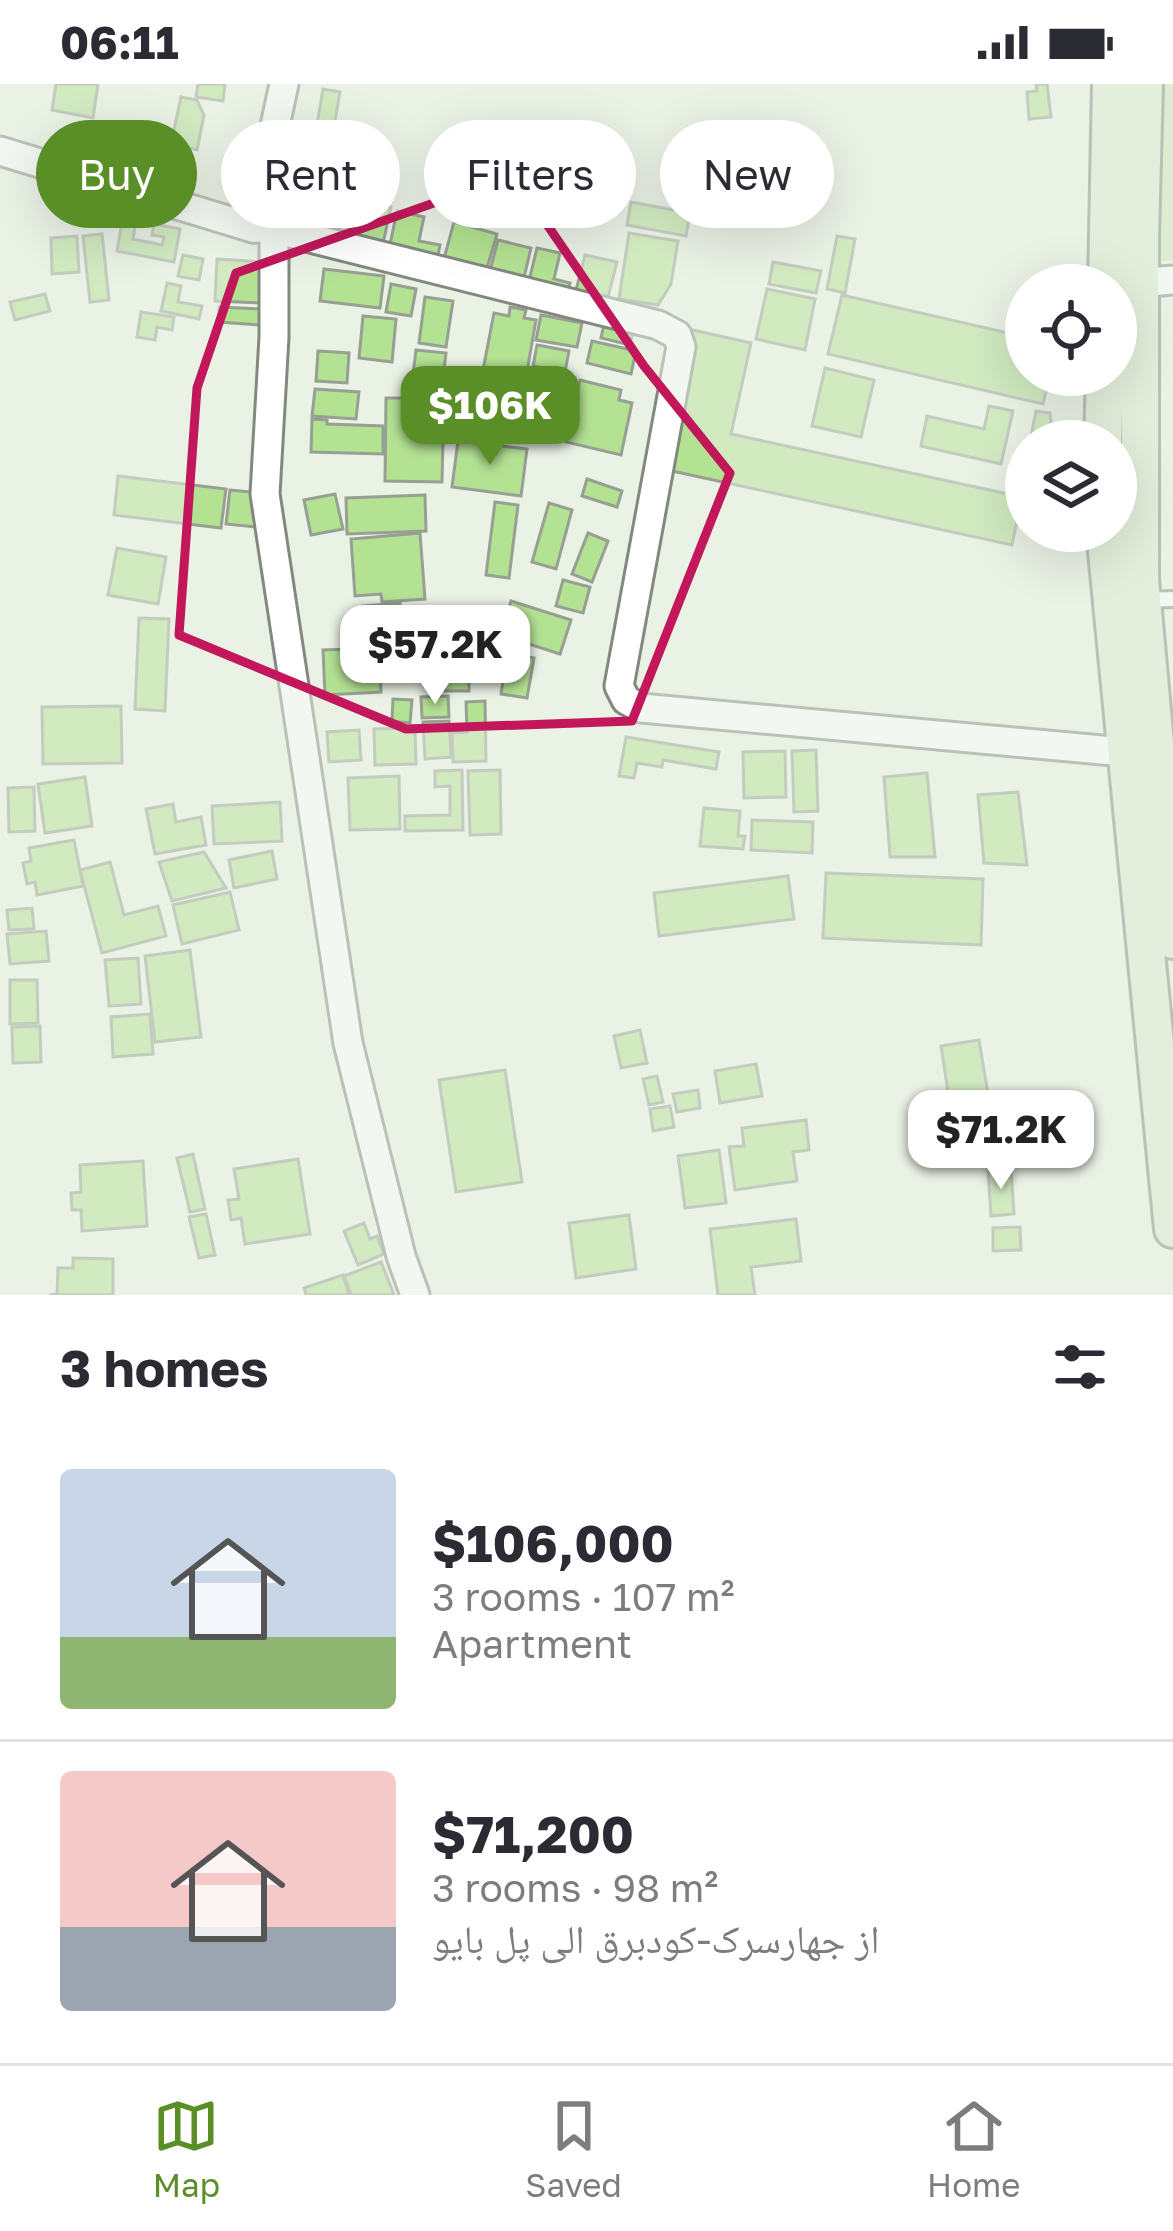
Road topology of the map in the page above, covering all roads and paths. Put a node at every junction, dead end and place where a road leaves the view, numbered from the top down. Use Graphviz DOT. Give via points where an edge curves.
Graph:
graph roads {
  1 [pos="284,84"];
  2 [pos="1111,84"];
  3 [pos="1144,84"];
  4 [pos="279,120"];
  5 [pos="0,151"];
  6 [pos="221,216"];
  7 [pos="263,228"];
  8 [pos="1140,283"];
  9 [pos="1107,552"];
  10 [pos="1157,599"];
  11 [pos="1124,752"];
  12 [pos="1173,940"];
  13 [pos="1173,1229"];
  14 [pos="415,1295"];
  1 -- 4 [label="street"];
  2 -- 8 [label="street"];
  3 -- 8 [label="street"];
  5 -- 6 [label="street"];
  7 -- 11 [label="street" via="676,335 682,347 619,686 626,700 641,708"];
  7 -- 14 [label="street" via="274,338 266,494 348,1043"];
  8 -- 10 [label="street"];
  9 -- 11 [label="street"];
  10 -- 12 [label="street"];
  11 -- 13 [label="street"];
}
